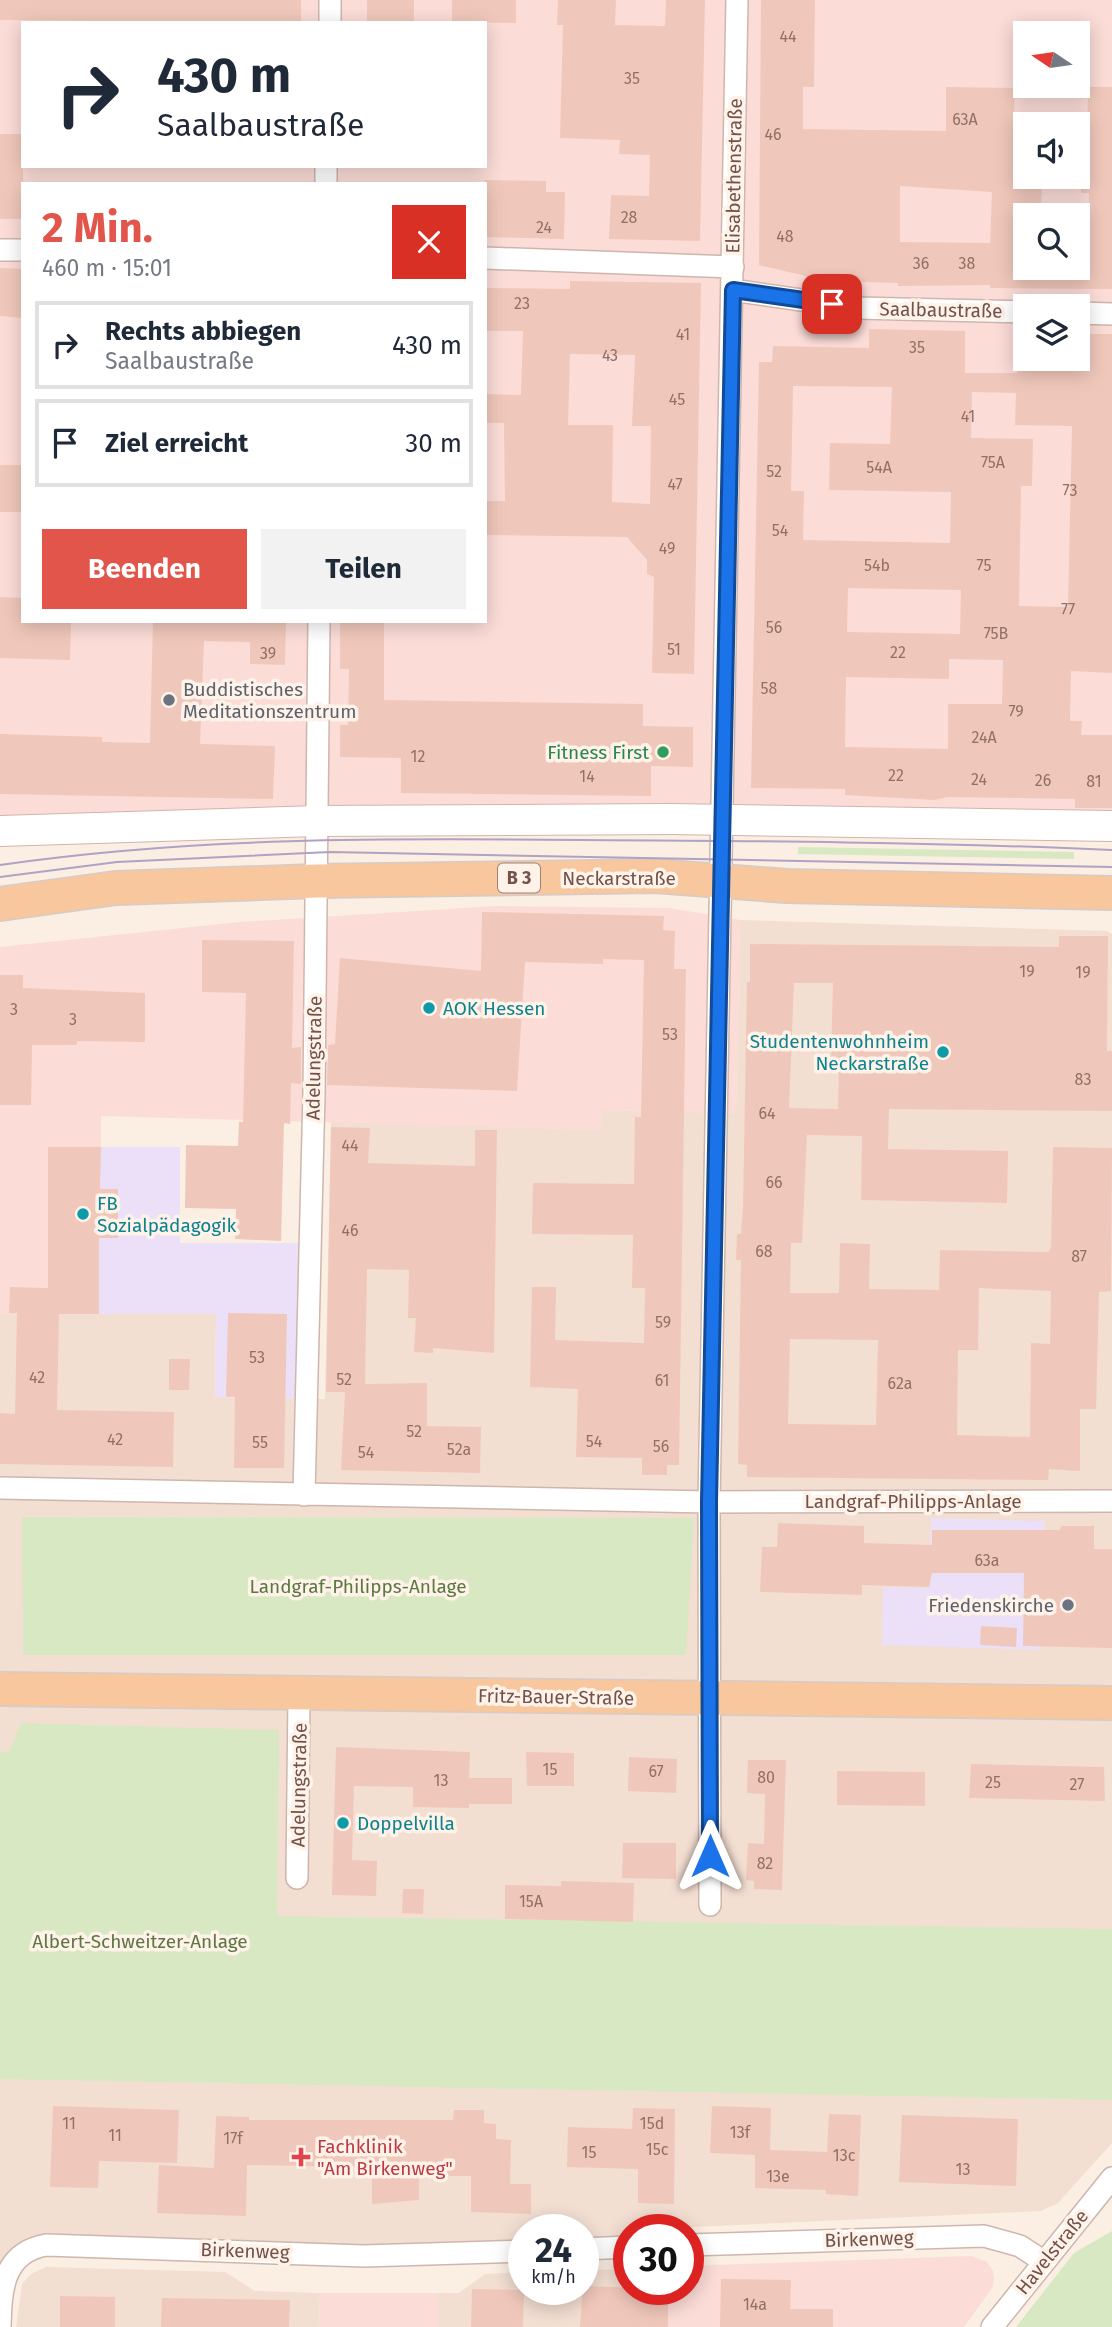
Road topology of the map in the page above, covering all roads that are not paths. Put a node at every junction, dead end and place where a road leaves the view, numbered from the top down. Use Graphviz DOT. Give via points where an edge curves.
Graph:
graph roads {
  1 [pos="330,0"];
  2 [pos="737,0"];
  3 [pos="330,21"];
  4 [pos="0,250"];
  5 [pos="21,250"];
  6 [pos="487,258"];
  7 [pos="733,267"];
  8 [pos="733,290"];
  9 [pos="1013,312"];
  10 [pos="1090,313"];
  11 [pos="1112,314"];
  12 [pos="319,623"];
  13 [pos="317,821"];
  14 [pos="724,821"];
  15 [pos="1112,826"];
  16 [pos="0,831"];
  17 [pos="317,881"];
  18 [pos="722,882"];
  19 [pos="1112,893"];
  20 [pos="0,904"];
  21 [pos="0,1488"];
  22 [pos="304,1495"];
  23 [pos="1112,1501"];
  24 [pos="709,1502"];
  25 [pos="0,1689"];
  26 [pos="299,1693"];
  27 [pos="709,1699"];
  28 [pos="1112,1703"];
  29 [pos="297,1878"];
  30 [pos="710,1905"];
  31 [pos="1109,2186"];
  32 [pos="704,2245"];
  33 [pos="508,2251"];
  34 [pos="1043,2262"];
  35 [pos="1,2302"];
  36 [pos="0,2327"];
  37 [pos="992,2327"];
  1 -- 3 [label="street"];
  2 -- 7 [label="street, Elisabethenstraße"];
  4 -- 5 [label="street"];
  6 -- 7 [label="street"];
  7 -- 8 [label="street, Elisabethenstraße"];
  8 -- 9 [label="street, Saalbaustraße" via="857,308"];
  8 -- 14 [label="street, Elisabethenstraße"];
  10 -- 11 [label="street"];
  12 -- 13 [label="street, Adelungstraße"];
  13 -- 14 [label="main road"];
  13 -- 16 [label="main road"];
  13 -- 17 [label="street, Adelungstraße"];
  14 -- 15 [label="main road"];
  14 -- 18 [label="street, Elisabethenstraße"];
  17 -- 18 [label="main road, Neckarstraße / B 3" via="656,876"];
  17 -- 20 [label="main road, Neckarstraße / B 3" via="116,888"];
  17 -- 22 [label="street, Adelungstraße"];
  18 -- 19 [label="main road, Neckarstraße / B 3"];
  18 -- 24 [label="street, Elisabethenstraße"];
  21 -- 22 [label="street, Landgraf-Philipps-Anlage"];
  22 -- 24 [label="street, Landgraf-Philipps-Anlage"];
  23 -- 24 [label="street, Landgraf-Philipps-Anlage"];
  24 -- 27 [label="street, Elisabethenstraße"];
  25 -- 26 [label="main road, Fritz-Bauer-Straße"];
  26 -- 27 [label="main road, Fritz-Bauer-Straße"];
  26 -- 29 [label="street, Adelungstraße"];
  27 -- 28 [label="main road, Fritz-Bauer-Straße"];
  27 -- 30 [label="street, Elisabethenstraße"];
  31 -- 34 [label="street, Havelstraße"];
  32 -- 34 [label="street, Birkenweg" via="984,2236 1020,2246"];
  33 -- 35 [label="street, Birkenweg" via="364,2256 53,2245 34,2248 16,2260 7,2272"];
  34 -- 37 [label="street, Havelstraße"];
  35 -- 36 [label="street, Birkenweg"];
}
